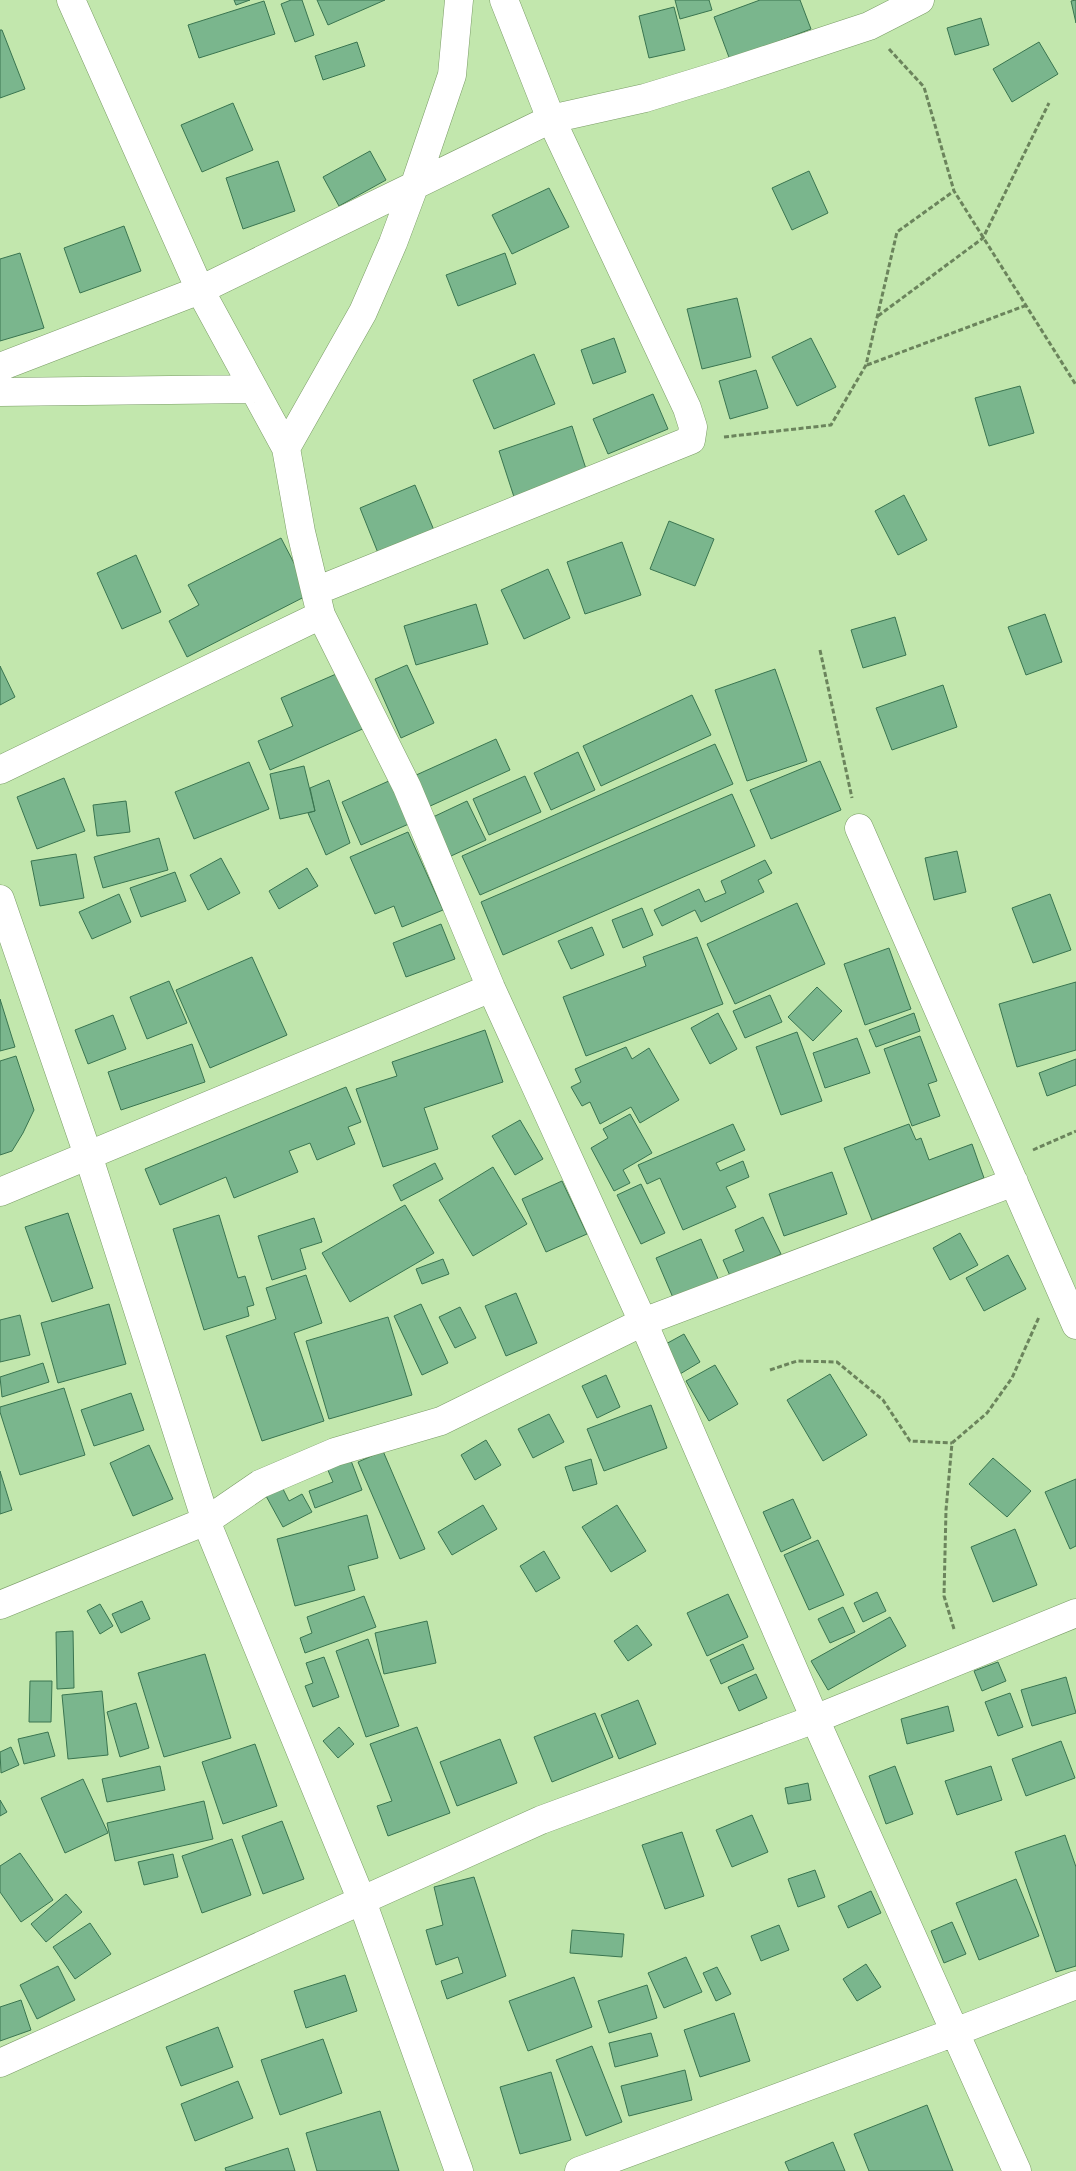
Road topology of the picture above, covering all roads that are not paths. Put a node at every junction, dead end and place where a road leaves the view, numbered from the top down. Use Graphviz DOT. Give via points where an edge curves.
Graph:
graph roads {
  1 [pos="71,0"];
  2 [pos="458,0"];
  3 [pos="504,0"];
  4 [pos="920,0"];
  5 [pos="551,119"];
  6 [pos="415,184"];
  7 [pos="200,290"];
  8 [pos="0,367"];
  9 [pos="254,389"];
  10 [pos="0,392"];
  11 [pos="286,448"];
  12 [pos="319,603"];
  13 [pos="0,770"];
  14 [pos="859,828"];
  15 [pos="0,899"];
  16 [pos="491,988"];
  17 [pos="88,1155"];
  18 [pos="1009,1171"];
  19 [pos="0,1192"];
  20 [pos="643,1322"];
  21 [pos="1076,1325"];
  22 [pos="206,1521"];
  23 [pos="0,1605"];
  24 [pos="1076,1613"];
  25 [pos="815,1719"];
  26 [pos="362,1901"];
  27 [pos="1076,1985"];
  28 [pos="955,2032"];
  29 [pos="0,2063"];
  30 [pos="459,2171"];
  31 [pos="579,2171"];
  32 [pos="1017,2171"];
  1 -- 7 [label="street"];
  2 -- 6 [label="street" via="452,75"];
  3 -- 5 [label="street"];
  4 -- 5 [label="street" via="868,26 645,98"];
  5 -- 6 [label="street"];
  5 -- 12 [label="street" via="687,408 693,427 691,440"];
  6 -- 7 [label="street"];
  6 -- 11 [label="street" via="363,312"];
  7 -- 8 [label="street"];
  7 -- 9 [label="street"];
  9 -- 10 [label="street"];
  9 -- 11 [label="street"];
  11 -- 12 [label="street"];
  12 -- 13 [label="street"];
  12 -- 16 [label="street" via="407,787"];
  14 -- 18 [label="street"];
  15 -- 17 [label="street"];
  16 -- 17 [label="street"];
  16 -- 20 [label="street"];
  17 -- 19 [label="street"];
  17 -- 22 [label="street"];
  18 -- 20 [label="street"];
  18 -- 21 [label="street"];
  20 -- 22 [label="street" via="441,1421 335,1452 260,1484"];
  20 -- 25 [label="street"];
  22 -- 23 [label="street"];
  22 -- 26 [label="street"];
  24 -- 25 [label="street"];
  25 -- 26 [label="street" via="541,1820"];
  25 -- 28 [label="street"];
  26 -- 29 [label="street"];
  26 -- 30 [label="street"];
  27 -- 28 [label="street"];
  28 -- 31 [label="street"];
  28 -- 32 [label="street"];
}
